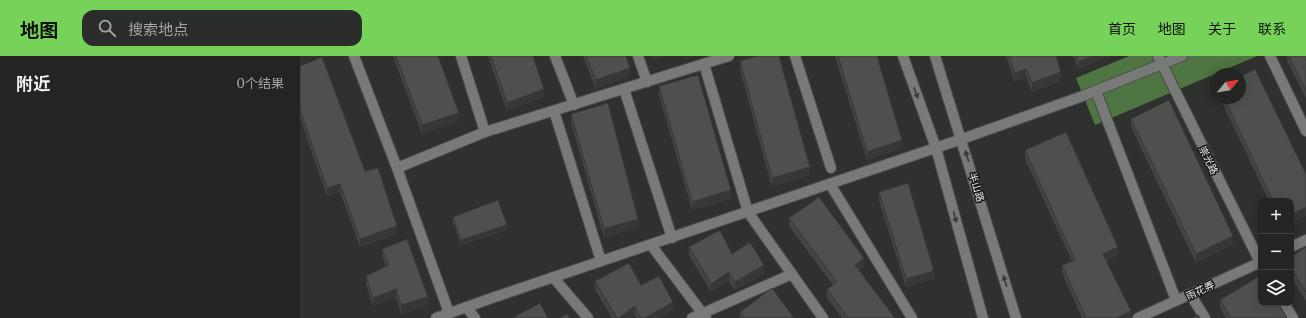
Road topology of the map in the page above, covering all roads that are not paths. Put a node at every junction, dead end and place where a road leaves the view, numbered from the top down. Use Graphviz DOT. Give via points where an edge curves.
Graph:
graph roads {
  1 [pos="354,56"];
  2 [pos="461,56"];
  3 [pos="555,56"];
  4 [pos="638,56"];
  5 [pos="729,56"];
  6 [pos="795,56"];
  7 [pos="903,56"];
  8 [pos="935,56"];
  9 [pos="1182,56"];
  10 [pos="1270,56"];
  11 [pos="1160,60"];
  12 [pos="704,64"];
  13 [pos="647,82"];
  14 [pos="624,89"];
  15 [pos="1096,91"];
  16 [pos="574,105"];
  17 [pos="554,111"];
  18 [pos="1306,131"];
  19 [pos="485,132"];
  20 [pos="962,139"];
  21 [pos="936,148"];
  22 [pos="397,168"];
  23 [pos="830,168"];
  24 [pos="830,184"];
  25 [pos="748,212"];
  26 [pos="672,238"];
  27 [pos="1306,240"];
  28 [pos="651,245"];
  29 [pos="1294,246"];
  30 [pos="1258,257"];
  31 [pos="601,261"];
  32 [pos="1258,264"];
  33 [pos="792,274"];
  34 [pos="553,277"];
  35 [pos="1190,294"];
  36 [pos="1176,300"];
  37 [pos="1286,306"];
  38 [pos="466,307"];
  39 [pos="449,313"];
  40 [pos="705,316"];
  41 [pos="436,318"];
  42 [pos="474,318"];
  43 [pos="588,318"];
  44 [pos="692,318"];
  45 [pos="823,318"];
  46 [pos="912,318"];
  47 [pos="983,318"];
  48 [pos="1016,318"];
  49 [pos="1138,318"];
  50 [pos="1205,318"];
  51 [pos="1293,318"];
  1 -- 22 [label="main road"];
  2 -- 19 [label="main road"];
  3 -- 16 [label="main road"];
  4 -- 13 [label="main road"];
  5 -- 12 [label="main road"];
  6 -- 23 [label="main road"];
  7 -- 21 [label="main road, one-way"];
  8 -- 20 [label="main road, 半山路"];
  9 -- 11 [label="main road"];
  10 -- 18 [label="main road"];
  11 -- 15 [label="main road"];
  11 -- 30 [label="main road, 崇光路"];
  12 -- 13 [label="main road"];
  12 -- 25 [label="main road"];
  13 -- 14 [label="main road"];
  14 -- 16 [label="main road"];
  14 -- 26 [label="main road"];
  15 -- 20 [label="main road"];
  15 -- 36 [label="main road"];
  16 -- 17 [label="main road"];
  17 -- 19 [label="main road"];
  17 -- 31 [label="main road"];
  19 -- 22 [label="main road"];
  20 -- 21 [label="main road"];
  48 -- 20 [label="main road, 半山路, one-way"];
  21 -- 24 [label="main road"];
  21 -- 47 [label="main road, one-way"];
  22 -- 39 [label="main road"];
  24 -- 25 [label="main road"];
  24 -- 46 [label="main road"];
  25 -- 26 [label="main road"];
  25 -- 33 [label="main road"];
  26 -- 28 [label="main road"];
  27 -- 29 [label="main road"];
  28 -- 31 [label="main road"];
  28 -- 40 [label="main road"];
  31 -- 34 [label="main road"];
  32 -- 35 [label="main road, 雨花弄"];
  33 -- 40 [label="main road"];
  33 -- 45 [label="main road"];
  34 -- 38 [label="main road"];
  34 -- 43 [label="main road"];
  35 -- 36 [label="main road, 雨花弄"];
  35 -- 50 [label="main road"];
  36 -- 49 [label="main road, 雨花弄"];
  37 -- 51 [label="main road"];
  38 -- 39 [label="main road"];
  38 -- 42 [label="main road"];
  39 -- 41 [label="main road"];
  40 -- 44 [label="main road"];
}
